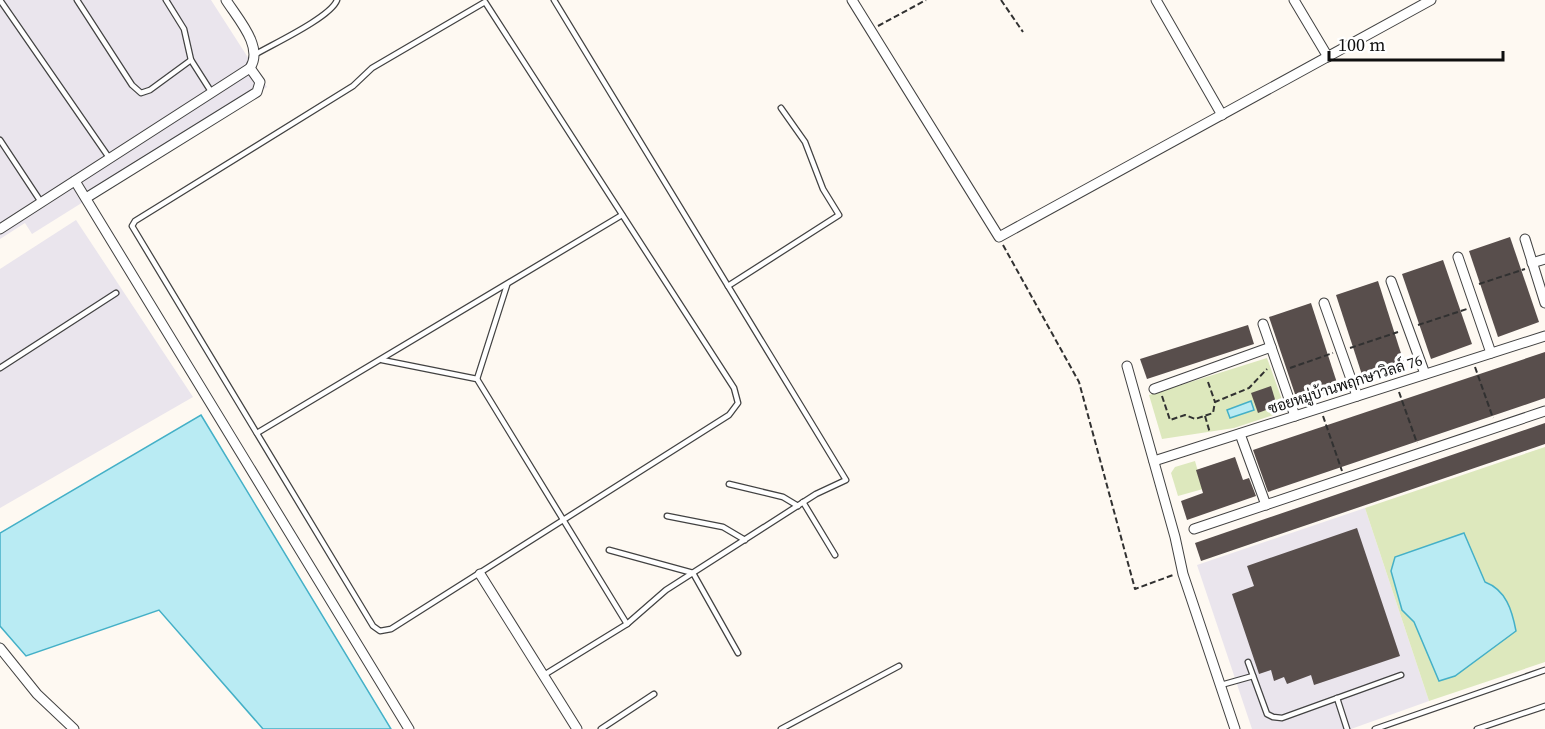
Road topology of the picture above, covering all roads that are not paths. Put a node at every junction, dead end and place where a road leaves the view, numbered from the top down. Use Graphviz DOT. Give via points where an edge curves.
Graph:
graph roads {
  1 [pos="0,0"];
  2 [pos="88,0"];
  3 [pos="166,0"];
  4 [pos="226,0"];
  5 [pos="337,0"];
  6 [pos="554,0"];
  7 [pos="852,0"];
  8 [pos="1156,0"];
  9 [pos="1294,0"];
  10 [pos="1431,0"];
  11 [pos="79,3"];
  12 [pos="256,54"];
  13 [pos="1328,57"];
  14 [pos="191,60"];
  15 [pos="250,68"];
  16 [pos="213,94"];
  17 [pos="781,108"];
  18 [pos="1222,115"];
  19 [pos="0,140"];
  20 [pos="110,159"];
  21 [pos="75,181"];
  22 [pos="86,198"];
  23 [pos="41,202"];
  24 [pos="622,215"];
  25 [pos="0,229"];
  26 [pos="1525,239"];
  27 [pos="1458,257"];
  28 [pos="1545,259"];
  29 [pos="1533,265"];
  30 [pos="1391,281"];
  31 [pos="507,285"];
  32 [pos="728,286"];
  33 [pos="116,293"];
  34 [pos="1324,303"];
  35 [pos="1545,303"];
  36 [pos="1263,324"];
  37 [pos="1545,336"];
  38 [pos="1271,347"];
  39 [pos="1491,353"];
  40 [pos="382,360"];
  41 [pos="1127,366"];
  42 [pos="0,368"];
  43 [pos="1425,374"];
  44 [pos="477,379"];
  45 [pos="1157,388"];
  46 [pos="1357,396"];
  47 [pos="1545,411"];
  48 [pos="1295,416"];
  49 [pos="257,433"];
  50 [pos="1240,434"];
  51 [pos="1154,461"];
  52 [pos="729,484"];
  53 [pos="803,502"];
  54 [pos="1266,505"];
  55 [pos="798,506"];
  56 [pos="667,516"];
  57 [pos="565,521"];
  58 [pos="1194,530"];
  59 [pos="745,540"];
  60 [pos="609,550"];
  61 [pos="835,555"];
  62 [pos="693,573"];
  63 [pos="480,574"];
  64 [pos="627,624"];
  65 [pos="0,648"];
  66 [pos="738,653"];
  67 [pos="1248,662"];
  68 [pos="899,666"];
  69 [pos="1545,670"];
  70 [pos="544,675"];
  71 [pos="1401,675"];
  72 [pos="1253,676"];
  73 [pos="1220,685"];
  74 [pos="654,694"];
  75 [pos="1337,698"];
  76 [pos="1545,706"];
  77 [pos="74,729"];
  78 [pos="410,729"];
  79 [pos="577,729"];
  80 [pos="601,729"];
  81 [pos="781,729"];
  82 [pos="1235,729"];
  83 [pos="1347,729"];
  84 [pos="1375,729"];
  85 [pos="1477,729"];
  1 -- 20 [label="lane"];
  2 -- 11 [label="lane"];
  3 -- 14 [label="lane" via="184,29"];
  4 -- 12 [label="street"];
  5 -- 12 [label="lane" via="324,15"];
  6 -- 32 [label="lane"];
  7 -- 18 [label="street" via="999,237"];
  8 -- 18 [label="street"];
  9 -- 13 [label="street"];
  10 -- 13 [label="street"];
  11 -- 14 [label="lane" via="141,93"];
  12 -- 15 [label="street"];
  13 -- 18 [label="street"];
  14 -- 16 [label="lane"];
  15 -- 16 [label="street"];
  15 -- 22 [label="street" via="260,82 257,92"];
  16 -- 20 [label="street"];
  17 -- 32 [label="lane" via="805,142 823,189 839,215"];
  19 -- 23 [label="lane"];
  20 -- 21 [label="street"];
  21 -- 22 [label="street"];
  21 -- 23 [label="street"];
  22 -- 78 [label="street"];
  23 -- 25 [label="street"];
  24 -- 31 [label="lane"];
  24 -- 49 [label="lane" via="488,6 480,3 133,223"];
  24 -- 57 [label="lane" via="734,388 738,403 729,415"];
  26 -- 29 [label="street"];
  27 -- 39 [label="street"];
  28 -- 29 [label="street"];
  29 -- 35 [label="street"];
  30 -- 43 [label="street"];
  31 -- 40 [label="lane"];
  31 -- 44 [label="lane"];
  32 -- 53 [label="lane" via="846,480"];
  33 -- 42 [label="lane"];
  34 -- 46 [label="street"];
  36 -- 38 [label="street"];
  37 -- 39 [label="street, ซอยหมู่บ้านพฤกษาวิลล์ 76"];
  38 -- 45 [label="street"];
  38 -- 48 [label="street"];
  39 -- 43 [label="street, ซอยหมู่บ้านพฤกษาวิลล์ 76"];
  40 -- 44 [label="lane"];
  40 -- 49 [label="lane"];
  41 -- 51 [label="street"];
  43 -- 46 [label="street, ซอยหมู่บ้านพฤกษาวิลล์ 76"];
  44 -- 57 [label="lane"];
  46 -- 48 [label="street, ซอยหมู่บ้านพฤกษาวิลล์ 76"];
  47 -- 54 [label="street"];
  48 -- 50 [label="street, ซอยหมู่บ้านพฤกษาวิลล์ 76"];
  49 -- 63 [label="lane" via="373,626 380,631"];
  50 -- 51 [label="street, ซอยหมู่บ้านพฤกษาวิลล์ 76"];
  50 -- 54 [label="street"];
  51 -- 73 [label="street" via="1183,574"];
  52 -- 55 [label="lane" via="783,497"];
  53 -- 55 [label="lane"];
  53 -- 61 [label="lane"];
  54 -- 58 [label="street"];
  55 -- 59 [label="lane"];
  56 -- 59 [label="lane" via="723,527"];
  57 -- 63 [label="lane"];
  57 -- 64 [label="lane"];
  59 -- 62 [label="lane"];
  60 -- 62 [label="lane"];
  62 -- 64 [label="lane" via="666,590"];
  62 -- 66 [label="lane"];
  63 -- 70 [label="street"];
  64 -- 70 [label="lane"];
  65 -- 77 [label="street" via="37,694"];
  67 -- 72 [label="lane"];
  68 -- 81 [label="lane"];
  69 -- 84 [label="lane"];
  70 -- 79 [label="street"];
  71 -- 75 [label="lane"];
  72 -- 73 [label="lane"];
  72 -- 75 [label="lane" via="1267,714 1273,717 1282,718"];
  73 -- 82 [label="street"];
  74 -- 80 [label="lane"];
  75 -- 83 [label="lane"];
  76 -- 85 [label="lane"];
}
